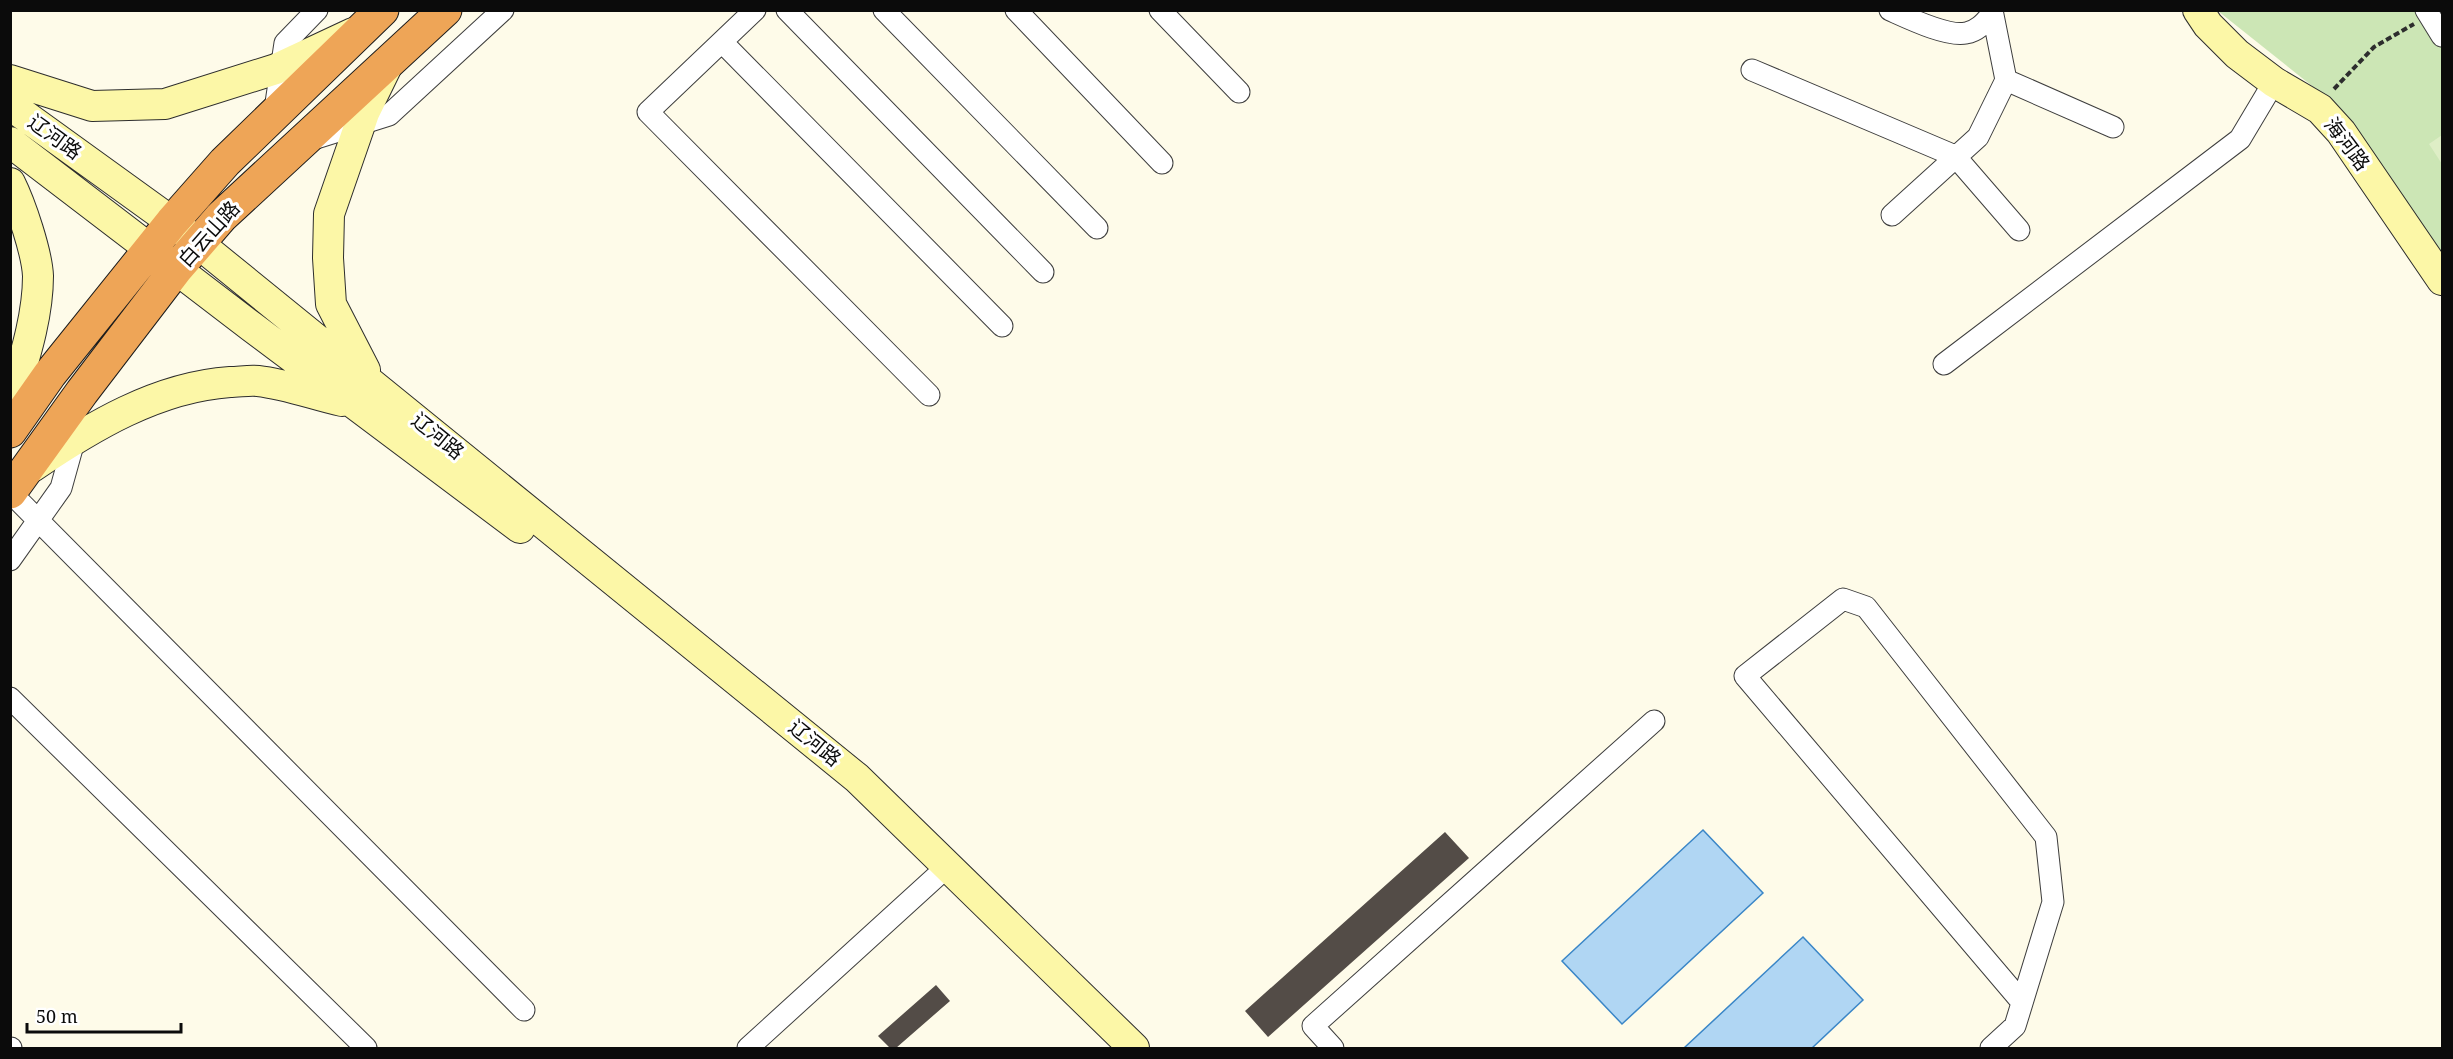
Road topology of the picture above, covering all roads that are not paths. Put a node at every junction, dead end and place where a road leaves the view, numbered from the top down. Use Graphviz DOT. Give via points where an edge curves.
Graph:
graph roads {
  1 [pos="317,10"];
  2 [pos="445,10"];
  3 [pos="503,10"];
  4 [pos="755,10"];
  5 [pos="787,10"];
  6 [pos="884,10"];
  7 [pos="1016,10"];
  8 [pos="1160,10"];
  9 [pos="1890,10"];
  10 [pos="2198,10"];
  11 [pos="1992,12"];
  12 [pos="2428,13"];
  13 [pos="373,19"];
  14 [pos="2442,36"];
  15 [pos="722,42"];
  16 [pos="390,59"];
  17 [pos="281,67"];
  18 [pos="1752,70"];
  19 [pos="10,80"];
  20 [pos="2006,80"];
  21 [pos="2274,82"];
  22 [pos="1239,92"];
  23 [pos="10,105"];
  24 [pos="274,116"];
  25 [pos="360,124"];
  26 [pos="2114,127"];
  27 [pos="10,142"];
  28 [pos="301,142"];
  29 [pos="1955,156"];
  30 [pos="1162,163"];
  31 [pos="10,183"];
  32 [pos="1892,215"];
  33 [pos="172,222"];
  34 [pos="1097,228"];
  35 [pos="2019,230"];
  36 [pos="198,243"];
  37 [pos="150,248"];
  38 [pos="176,269"];
  39 [pos="1043,272"];
  40 [pos="2442,280"];
  41 [pos="1002,326"];
  42 [pos="1944,364"];
  43 [pos="50,374"];
  44 [pos="82,392"];
  45 [pos="363,393"];
  46 [pos="929,395"];
  47 [pos="12,396"];
  48 [pos="10,431"];
  49 [pos="76,437"];
  50 [pos="15,486"];
  51 [pos="38,520"];
  52 [pos="10,560"];
  53 [pos="10,698"];
  54 [pos="1654,722"];
  55 [pos="948,865"];
  56 [pos="2022,1001"];
  57 [pos="524,1010"];
  58 [pos="366,1048"];
  59 [pos="748,1048"];
  60 [pos="1134,1048"];
  61 [pos="1333,1048"];
  62 [pos="1990,1048"];
  1 -- 17 [label="street" via="285,43"];
  2 -- 16 [label="highway, 白云山路"];
  3 -- 25 [label="street" via="389,115"];
  4 -- 15 [label="street"];
  5 -- 39 [label="street"];
  6 -- 34 [label="street"];
  7 -- 30 [label="street"];
  8 -- 22 [label="street"];
  9 -- 11 [label="street" via="1930,28 1966,33 1982,26"];
  10 -- 21 [label="street, 海河路" via="2237,54"];
  11 -- 20 [label="street"];
  12 -- 14 [label="street"];
  13 -- 17 [label="street"];
  13 -- 24 [label="highway, 白云山路"];
  15 -- 41 [label="street"];
  15 -- 46 [label="street" via="648,112"];
  16 -- 25 [label="street"];
  16 -- 28 [label="highway, 白云山路"];
  17 -- 19 [label="street" via="165,104 92,106"];
  17 -- 24 [label="street"];
  18 -- 29 [label="street"];
  20 -- 26 [label="street"];
  20 -- 29 [label="street" via="1978,137"];
  21 -- 40 [label="street, 海河路" via="2320,109 2341,132"];
  21 -- 42 [label="street" via="2240,139"];
  23 -- 33 [label="street, 辽河路"];
  24 -- 33 [label="highway, 白云山路" via="225,162"];
  25 -- 28 [label="street"];
  25 -- 45 [label="street" via="329,214 328,258 331,304"];
  27 -- 37 [label="street, 辽河路"];
  28 -- 36 [label="highway, 白云山路" via="220,217"];
  29 -- 32 [label="street"];
  29 -- 35 [label="street"];
  31 -- 47 [label="street" via="38,275 33,323"];
  33 -- 36 [label="street, 辽河路"];
  33 -- 37 [label="highway, 白云山路"];
  36 -- 38 [label="highway, 白云山路"];
  36 -- 45 [label="street, 辽河路"];
  37 -- 38 [label="street, 辽河路"];
  37 -- 43 [label="highway, 白云山路"];
  38 -- 44 [label="highway, 白云山路"];
  38 -- 45 [label="street, 辽河路"];
  43 -- 47 [label="street"];
  43 -- 48 [label="highway, 白云山路"];
  44 -- 49 [label="street"];
  44 -- 50 [label="highway, 白云山路"];
  45 -- 49 [label="street" via="257,381 208,384 157,399"];
  45 -- 55 [label="street, 辽河路" via="857,778"];
  49 -- 50 [label="street"];
  49 -- 51 [label="street" via="61,488"];
  50 -- 51 [label="street"];
  51 -- 52 [label="street"];
  51 -- 57 [label="street"];
  53 -- 58 [label="street"];
  54 -- 61 [label="street" via="1313,1026"];
  55 -- 59 [label="street"];
  55 -- 60 [label="street, 辽河路"];
  56 -- 56 [label="street" via="2053,902 2046,837 1866,607 1843,599 1745,676"];
  56 -- 62 [label="street" via="2015,1026"];
}
